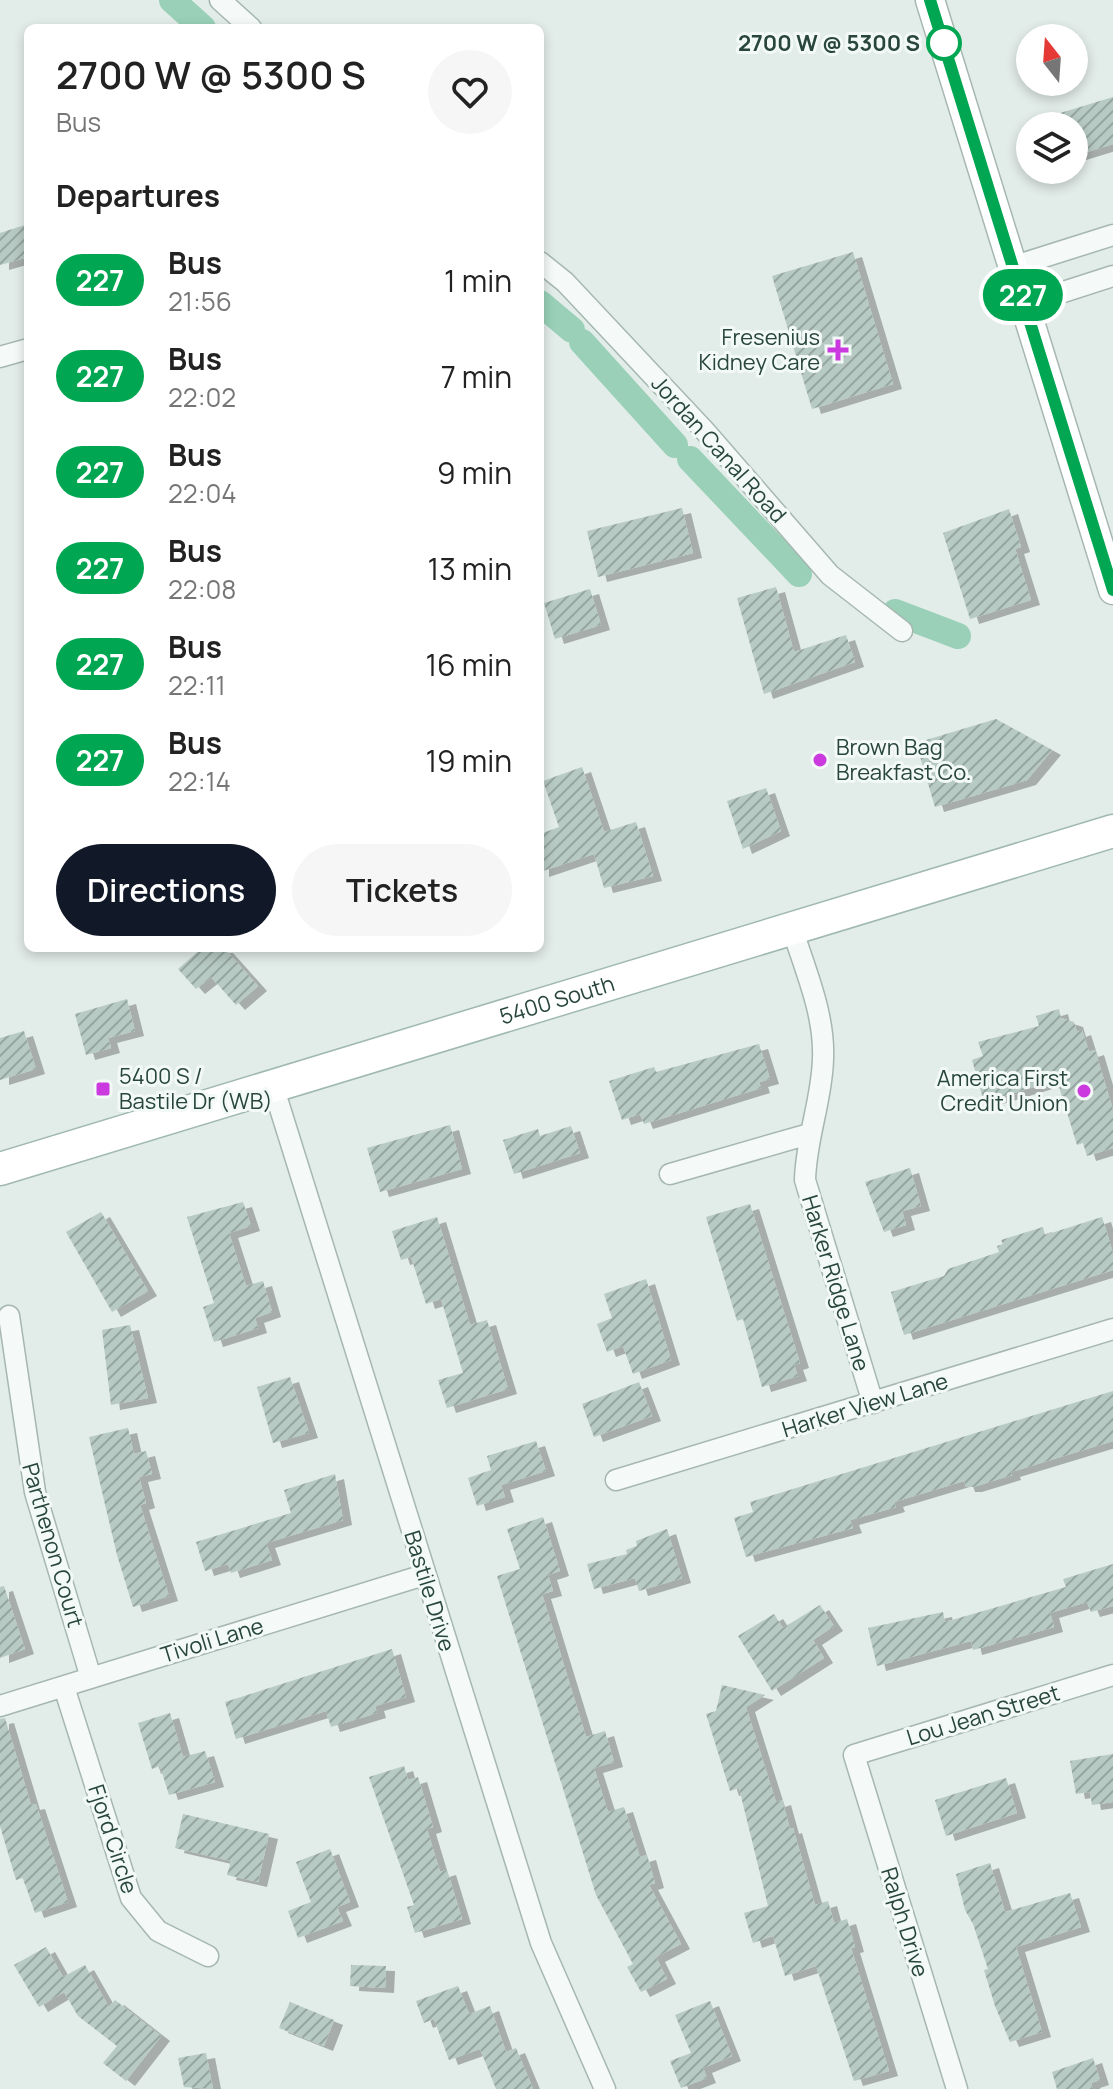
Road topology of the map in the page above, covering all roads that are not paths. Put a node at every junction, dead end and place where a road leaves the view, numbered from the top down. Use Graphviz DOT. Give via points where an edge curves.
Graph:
graph roads {
  1 [pos="220,0"];
  2 [pos="930,0"];
  3 [pos="247,24"];
  4 [pos="1113,235"];
  5 [pos="544,265"];
  6 [pos="1015,266"];
  7 [pos="1113,276"];
  8 [pos="1026,304"];
  9 [pos="24,350"];
  10 [pos="0,357"];
  11 [pos="1113,590"];
  12 [pos="902,631"];
  13 [pos="1113,831"];
  14 [pos="792,928"];
  15 [pos="273,1086"];
  16 [pos="809,1134"];
  17 [pos="0,1169"];
  18 [pos="670,1174"];
  19 [pos="9,1316"];
  20 [pos="1113,1329"];
  21 [pos="873,1403"];
  22 [pos="616,1480"];
  23 [pos="424,1575"];
  24 [pos="1113,1675"];
  25 [pos="91,1678"];
  26 [pos="64,1687"];
  27 [pos="0,1706"];
  28 [pos="854,1755"];
  29 [pos="208,1956"];
  30 [pos="605,2089"];
  31 [pos="957,2089"];
  1 -- 3 [label="street"];
  2 -- 6 [label="main road"];
  4 -- 6 [label="street"];
  5 -- 12 [label="street, Jordan Canal Road" via="704,430 830,575"];
  6 -- 8 [label="main road"];
  7 -- 8 [label="street"];
  8 -- 11 [label="main road"];
  9 -- 10 [label="street"];
  13 -- 14 [label="main road, 5400 South"];
  14 -- 15 [label="main road, 5400 South"];
  14 -- 16 [label="street, Harker Ridge Lane" via="822,1028 820,1087"];
  15 -- 17 [label="main road, 5400 South"];
  15 -- 23 [label="street, Bastile Drive"];
  16 -- 18 [label="street"];
  16 -- 21 [label="street, Harker Ridge Lane" via="809,1199"];
  19 -- 25 [label="street, Parthenon Court" via="35,1492"];
  20 -- 21 [label="street, Harker View Lane"];
  21 -- 22 [label="street, Harker View Lane"];
  23 -- 25 [label="street, Tivoli Lane"];
  23 -- 30 [label="street, Bastile Drive" via="541,1943"];
  24 -- 28 [label="street, Lou Jean Street"];
  25 -- 26 [label="street, Tivoli Lane"];
  26 -- 27 [label="street, Tivoli Lane"];
  26 -- 29 [label="street, Fjord Circle" via="131,1898 158,1931"];
  28 -- 31 [label="street, Ralph Drive"];
}
